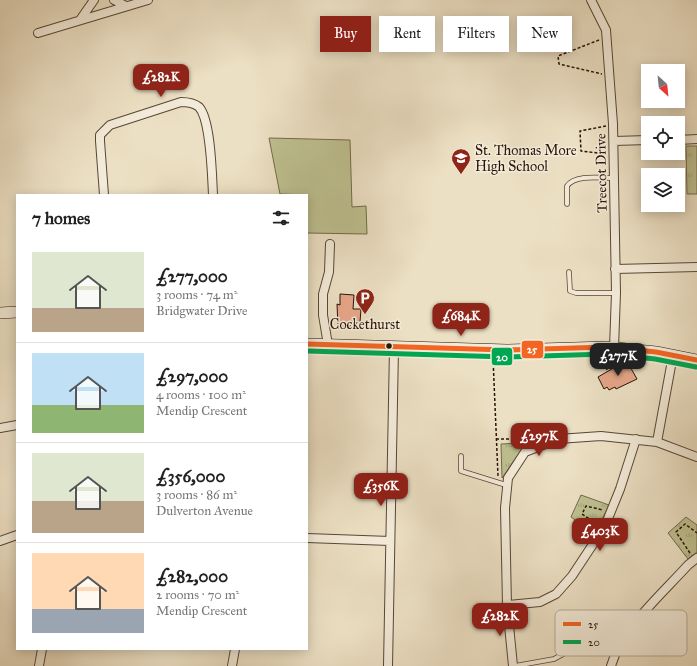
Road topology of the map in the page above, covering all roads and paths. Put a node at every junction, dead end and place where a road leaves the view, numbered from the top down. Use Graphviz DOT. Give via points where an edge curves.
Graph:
graph roads {
  1 [pos="94,0"];
  2 [pos="114,0"];
  3 [pos="148,0"];
  4 [pos="591,0"];
  5 [pos="126,6"];
  6 [pos="80,20"];
  7 [pos="38,33"];
  8 [pos="606,37"];
  9 [pos="609,76"];
  10 [pos="613,124"];
  11 [pos="697,139"];
  12 [pos="641,140"];
  13 [pos="685,140"];
  14 [pos="614,141"];
  15 [pos="614,156"];
  16 [pos="614,178"];
  17 [pos="104,194"];
  18 [pos="213,194"];
  19 [pos="567,204"];
  20 [pos="330,244"];
  21 [pos="697,267"];
  22 [pos="615,269"];
  23 [pos="570,272"];
  24 [pos="616,293"];
  25 [pos="16,312"];
  26 [pos="0,313"];
  27 [pos="308,344"];
  28 [pos="328,345"];
  29 [pos="394,348"];
  30 [pos="610,348"];
  31 [pos="492,350"];
  32 [pos="673,355"];
  33 [pos="697,360"];
  34 [pos="607,371"];
  35 [pos="16,425"];
  36 [pos="0,428"];
  37 [pos="496,439"];
  38 [pos="542,439"];
  39 [pos="636,439"];
  40 [pos="657,442"];
  41 [pos="461,456"];
  42 [pos="697,458"];
  43 [pos="506,485"];
  44 [pos="611,512"];
  45 [pos="604,528"];
  46 [pos="697,533"];
  47 [pos="16,535"];
  48 [pos="308,538"];
  49 [pos="0,541"];
  50 [pos="390,541"];
  51 [pos="696,559"];
  52 [pos="507,605"];
  53 [pos="647,610"];
  54 [pos="42,650"];
  55 [pos="235,650"];
  56 [pos="560,656"];
  57 [pos="614,656"];
  58 [pos="39,666"];
  59 [pos="232,666"];
  60 [pos="388,666"];
  61 [pos="514,666"];
  62 [pos="611,666"];
  1 -- 6 [label="street"];
  2 -- 5 [label="street"];
  3 -- 5 [label="street"];
  4 -- 8 [label="street, Treecot Drive" via="606,30"];
  5 -- 6 [label="street"];
  6 -- 7 [label="street"];
  8 -- 9 [label="street, Treecot Drive"];
  8 -- 9 [label="path" via="558,56 559,64"];
  9 -- 10 [label="street, Treecot Drive"];
  10 -- 14 [label="street, Treecot Drive"];
  10 -- 15 [label="path" via="580,131 581,151"];
  11 -- 13 [label="street"];
  12 -- 14 [label="street"];
  14 -- 15 [label="street, Treecot Drive"];
  15 -- 16 [label="street, Treecot Drive"];
  16 -- 19 [label="lane" via="574,181 567,186"];
  16 -- 22 [label="street, Treecot Drive"];
  17 -- 18 [label="street" via="100,141 104,129 181,102 188,102 203,113 208,133"];
  20 -- 28 [label="street" via="329,272 323,294 323,315"];
  21 -- 22 [label="street"];
  22 -- 24 [label="street, Treecot Drive"];
  23 -- 24 [label="lane" via="570,291 576,294"];
  24 -- 30 [label="street, Treecot Drive"];
  25 -- 26 [label="street"];
  27 -- 28 [label="street"];
  28 -- 29 [label="street"];
  29 -- 31 [label="street"];
  29 -- 50 [label="street"];
  30 -- 31 [label="street"];
  30 -- 32 [label="street"];
  30 -- 34 [label="path"];
  31 -- 37 [label="path"];
  32 -- 33 [label="street"];
  32 -- 40 [label="street"];
  35 -- 36 [label="street"];
  37 -- 38 [label="path"];
  37 -- 43 [label="path" via="498,480"];
  39 -- 40 [label="street"];
  39 -- 43 [label="street" via="601,436 558,439 525,452"];
  39 -- 44 [label="street"];
  40 -- 42 [label="street"];
  41 -- 43 [label="lane" via="461,471"];
  43 -- 52 [label="street"];
  44 -- 45 [label="street"];
  44 -- 45 [label="path" via="586,506 582,514"];
  45 -- 52 [label="street" via="572,576 556,594 540,602"];
  46 -- 51 [label="path" via="685,524 676,532"];
  47 -- 49 [label="street"];
  48 -- 50 [label="street"];
  50 -- 60 [label="street"];
  51 -- 53 [label="street"];
  52 -- 61 [label="street"];
  54 -- 58 [label="street"];
  55 -- 59 [label="street"];
  56 -- 61 [label="lane"];
  57 -- 62 [label="street"];
}
